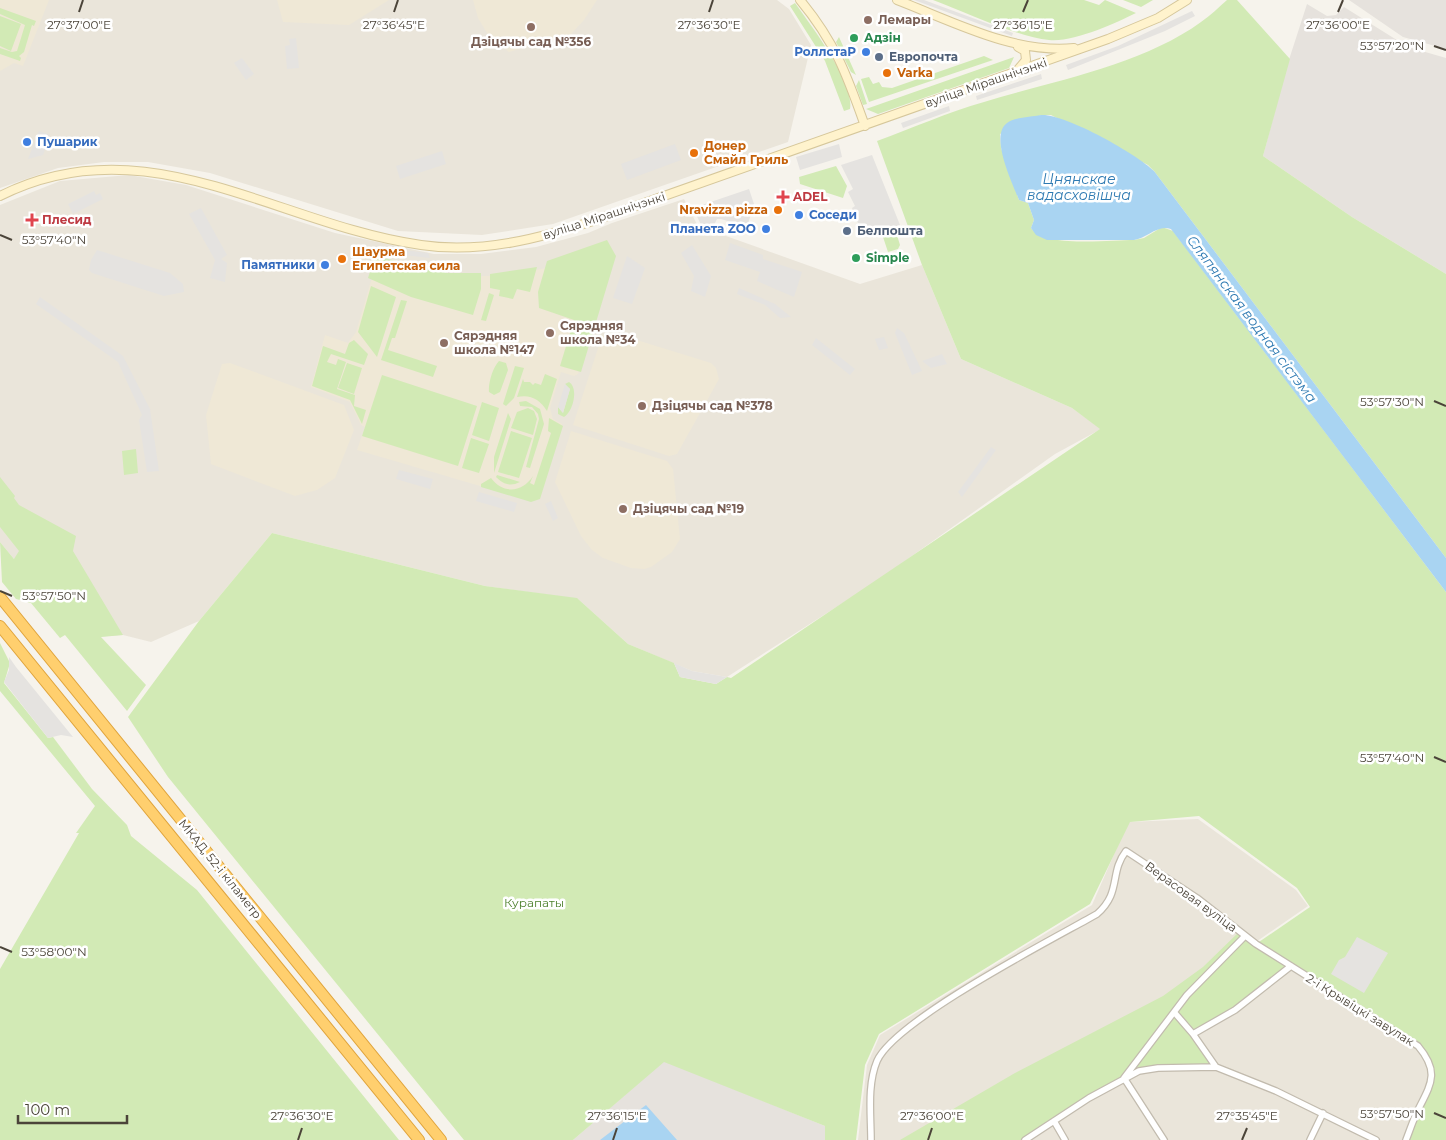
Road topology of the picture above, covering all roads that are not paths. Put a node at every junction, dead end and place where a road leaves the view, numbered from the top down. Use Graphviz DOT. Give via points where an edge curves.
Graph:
graph roads {
  1 [pos="800,0"];
  2 [pos="897,0"];
  3 [pos="1187,0"];
  4 [pos="1014,44"];
  5 [pos="1086,47"];
  6 [pos="1012,75"];
  7 [pos="866,126"];
  8 [pos="0,196"];
  9 [pos="0,598"];
  10 [pos="0,626"];
  11 [pos="1245,936"];
  12 [pos="1291,966"];
  13 [pos="1174,1012"];
  14 [pos="1193,1034"];
  15 [pos="1216,1067"];
  16 [pos="1124,1078"];
  17 [pos="1323,1113"];
  18 [pos="1054,1121"];
  19 [pos="419,1140"];
  20 [pos="441,1140"];
  21 [pos="871,1140"];
  22 [pos="1025,1140"];
  23 [pos="1065,1140"];
  24 [pos="1164,1140"];
  25 [pos="1310,1140"];
  26 [pos="1376,1140"];
  27 [pos="1406,1140"];
  1 -- 7 [label="main road" via="829,37"];
  2 -- 4 [label="main road"];
  3 -- 5 [label="main road, вуліца Мірашнічэнкі" via="1150,21"];
  4 -- 5 [label="main road" via="1058,50"];
  4 -- 6 [label="main road" via="1025,51 1026,60"];
  5 -- 6 [label="main road, вуліца Мірашнічэнкі"];
  6 -- 7 [label="main road, вуліца Мірашнічэнкі"];
  7 -- 8 [label="main road, вуліца Мірашнічэнкі" via="556,233 474,247 423,246 375,236 191,179 147,170 60,174"];
  9 -- 20 [label="highway, МКАД, 52-і кіламетр"];
  10 -- 19 [label="highway, МКАД, 52-і кіламетр"];
  11 -- 12 [label="street, 2-і Крывіцкі завулак"];
  11 -- 13 [label="street, Верасовая вуліца" via="1191,990"];
  11 -- 21 [label="street, Верасовая вуліца" via="1197,898 1126,851 1118,868 1112,897 1097,914 959,994 898,1034 886,1046 873,1077"];
  12 -- 14 [label="street" via="1235,1010"];
  12 -- 27 [label="street, 2-і Крывіцкі завулак" via="1418,1046 1426,1056 1432,1069 1431,1083"];
  13 -- 14 [label="street"];
  13 -- 16 [label="street, Верасовая вуліца"];
  14 -- 15 [label="street"];
  15 -- 16 [label="street" via="1158,1068"];
  15 -- 17 [label="street" via="1246,1077"];
  16 -- 18 [label="street"];
  16 -- 24 [label="street"];
  17 -- 25 [label="street"];
  17 -- 26 [label="street"];
  18 -- 22 [label="street"];
  18 -- 23 [label="street"];
}
